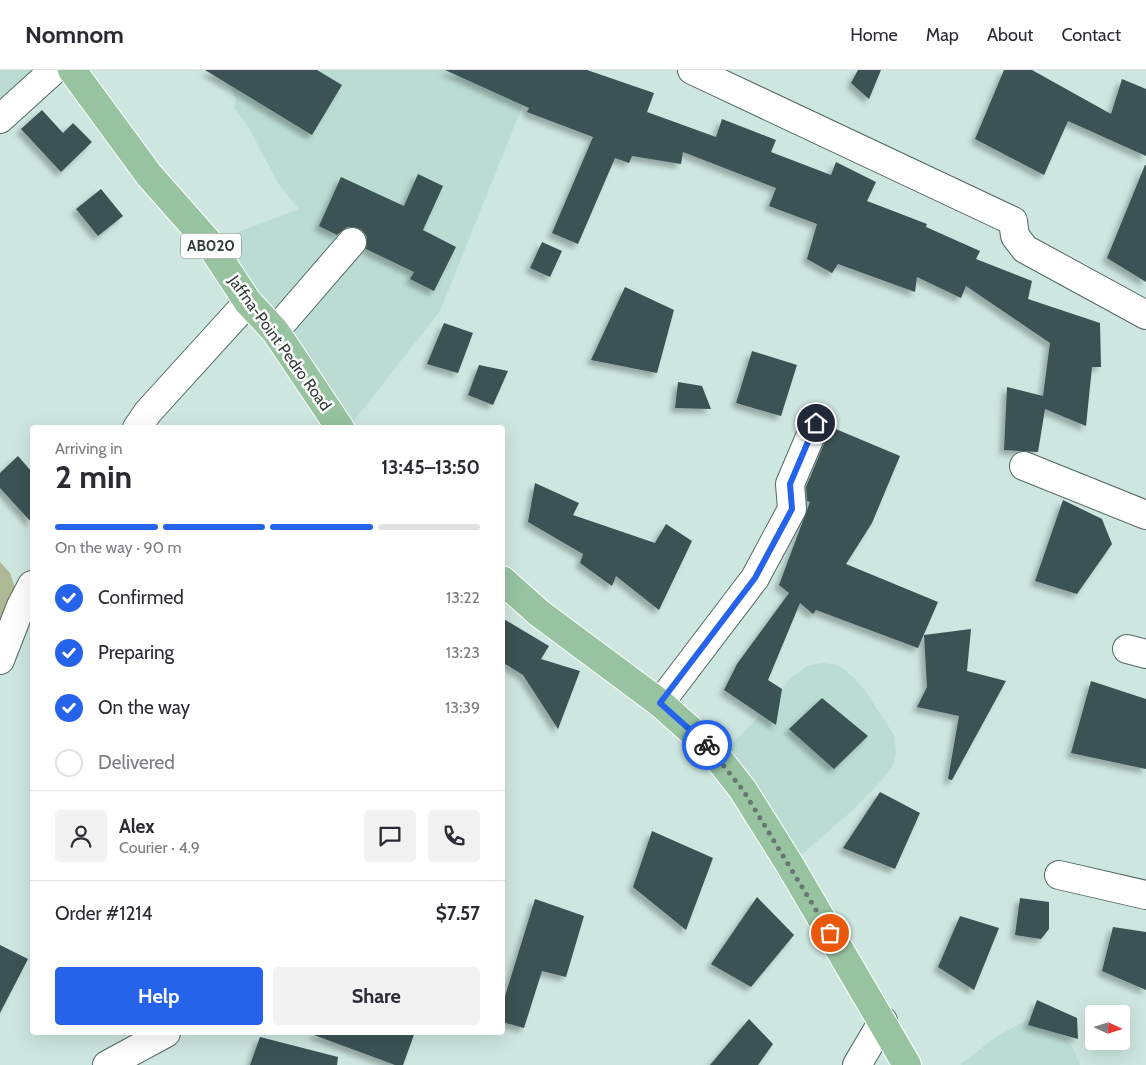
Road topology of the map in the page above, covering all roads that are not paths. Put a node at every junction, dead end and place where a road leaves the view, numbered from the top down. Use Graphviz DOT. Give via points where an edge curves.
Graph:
graph roads {
  1 [pos="54,70"];
  2 [pos="72,70"];
  3 [pos="692,70"];
  4 [pos="725,77"];
  5 [pos="0,119"];
  6 [pos="352,242"];
  7 [pos="248,302"];
  8 [pos="1146,315"];
  9 [pos="274,331"];
  10 [pos="816,423"];
  11 [pos="139,425"];
  12 [pos="338,425"];
  13 [pos="1024,466"];
  14 [pos="1146,514"];
  15 [pos="505,583"];
  16 [pos="30,588"];
  17 [pos="0,660"];
  18 [pos="660,703"];
  19 [pos="1059,875"];
  20 [pos="1146,895"];
  21 [pos="883,1021"];
  22 [pos="164,1035"];
  23 [pos="107,1065"];
  24 [pos="857,1065"];
  25 [pos="908,1065"];
  1 -- 5 [label="street"];
  2 -- 7 [label="main road, Jaffna-Point Pedro Road / AB020" via="149,175 209,243"];
  3 -- 4 [label="street"];
  4 -- 8 [label="street" via="1014,221 1015,236 1025,250"];
  6 -- 9 [label="street"];
  7 -- 9 [label="main road, Jaffna-Point Pedro Road / AB020"];
  7 -- 11 [label="street"];
  9 -- 12 [label="main road, Jaffna-Point Pedro Road / AB020"];
  10 -- 18 [label="street" via="790,484 792,509 755,578"];
  13 -- 14 [label="street"];
  15 -- 18 [label="main road" via="539,613"];
  16 -- 17 [label="street"];
  18 -- 21 [label="main road" via="705,743 743,790"];
  19 -- 20 [label="street"];
  21 -- 24 [label="street"];
  21 -- 25 [label="main road"];
  22 -- 23 [label="street"];
}
